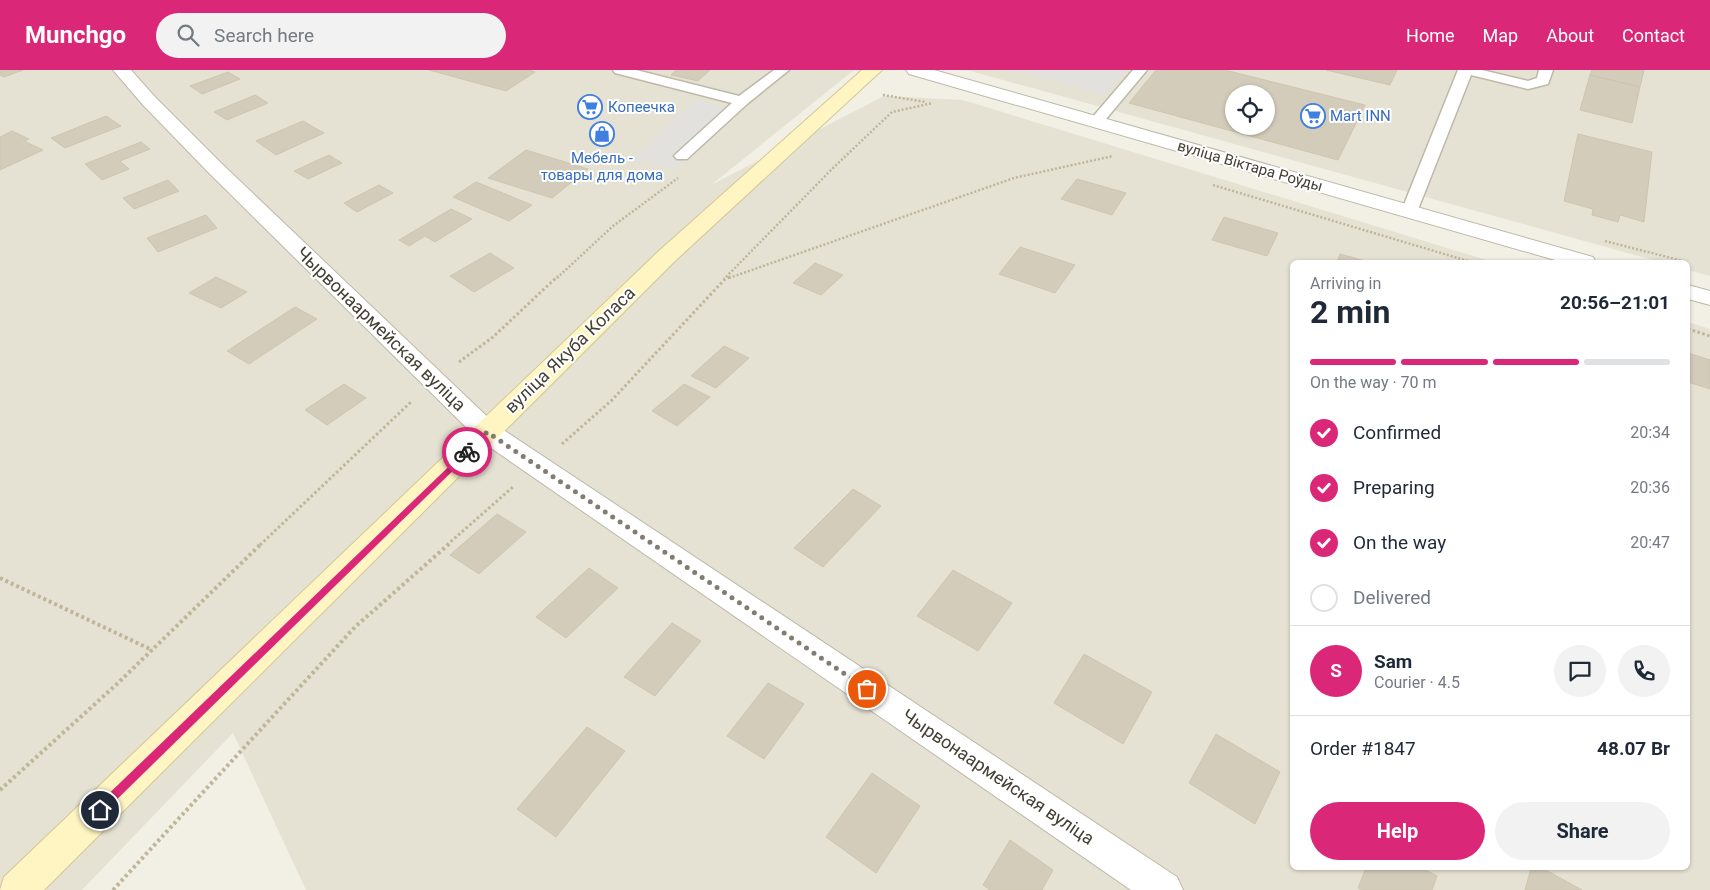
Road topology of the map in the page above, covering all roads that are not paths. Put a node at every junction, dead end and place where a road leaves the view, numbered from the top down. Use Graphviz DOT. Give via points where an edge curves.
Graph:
graph roads {
  1 [pos="122,70"];
  2 [pos="620,70"];
  3 [pos="782,70"];
  4 [pos="873,70"];
  5 [pos="915,70"];
  6 [pos="1118,70"];
  7 [pos="1466,70"];
  8 [pos="1546,70"];
  9 [pos="1138,72"];
  10 [pos="742,101"];
  11 [pos="1096,122"];
  12 [pos="682,156"];
  13 [pos="1409,212"];
  14 [pos="1578,260"];
  15 [pos="1690,293"];
  16 [pos="1710,298"];
  17 [pos="487,432"];
  18 [pos="17,890"];
  19 [pos="1164,890"];
  1 -- 17 [label="street, Чырвонаармейская вуліца" via="214,167"];
  2 -- 10 [label="lane"];
  3 -- 10 [label="lane"];
  4 -- 17 [label="main road, вуліца Якуба Коласа" via="668,255"];
  5 -- 11 [label="street, вуліца Віктара Роўды"];
  6 -- 9 [label="lane"];
  7 -- 8 [label="lane" via="1528,85 1543,81"];
  7 -- 13 [label="lane"];
  9 -- 11 [label="lane"];
  10 -- 12 [label="lane"];
  11 -- 13 [label="street, вуліца Віктара Роўды"];
  13 -- 14 [label="street, вуліца Віктара Роўды"];
  15 -- 16 [label="street"];
  17 -- 18 [label="main road, вуліца Якуба Коласа"];
  17 -- 19 [label="street, Чырвонаармейская вуліца"];
}
